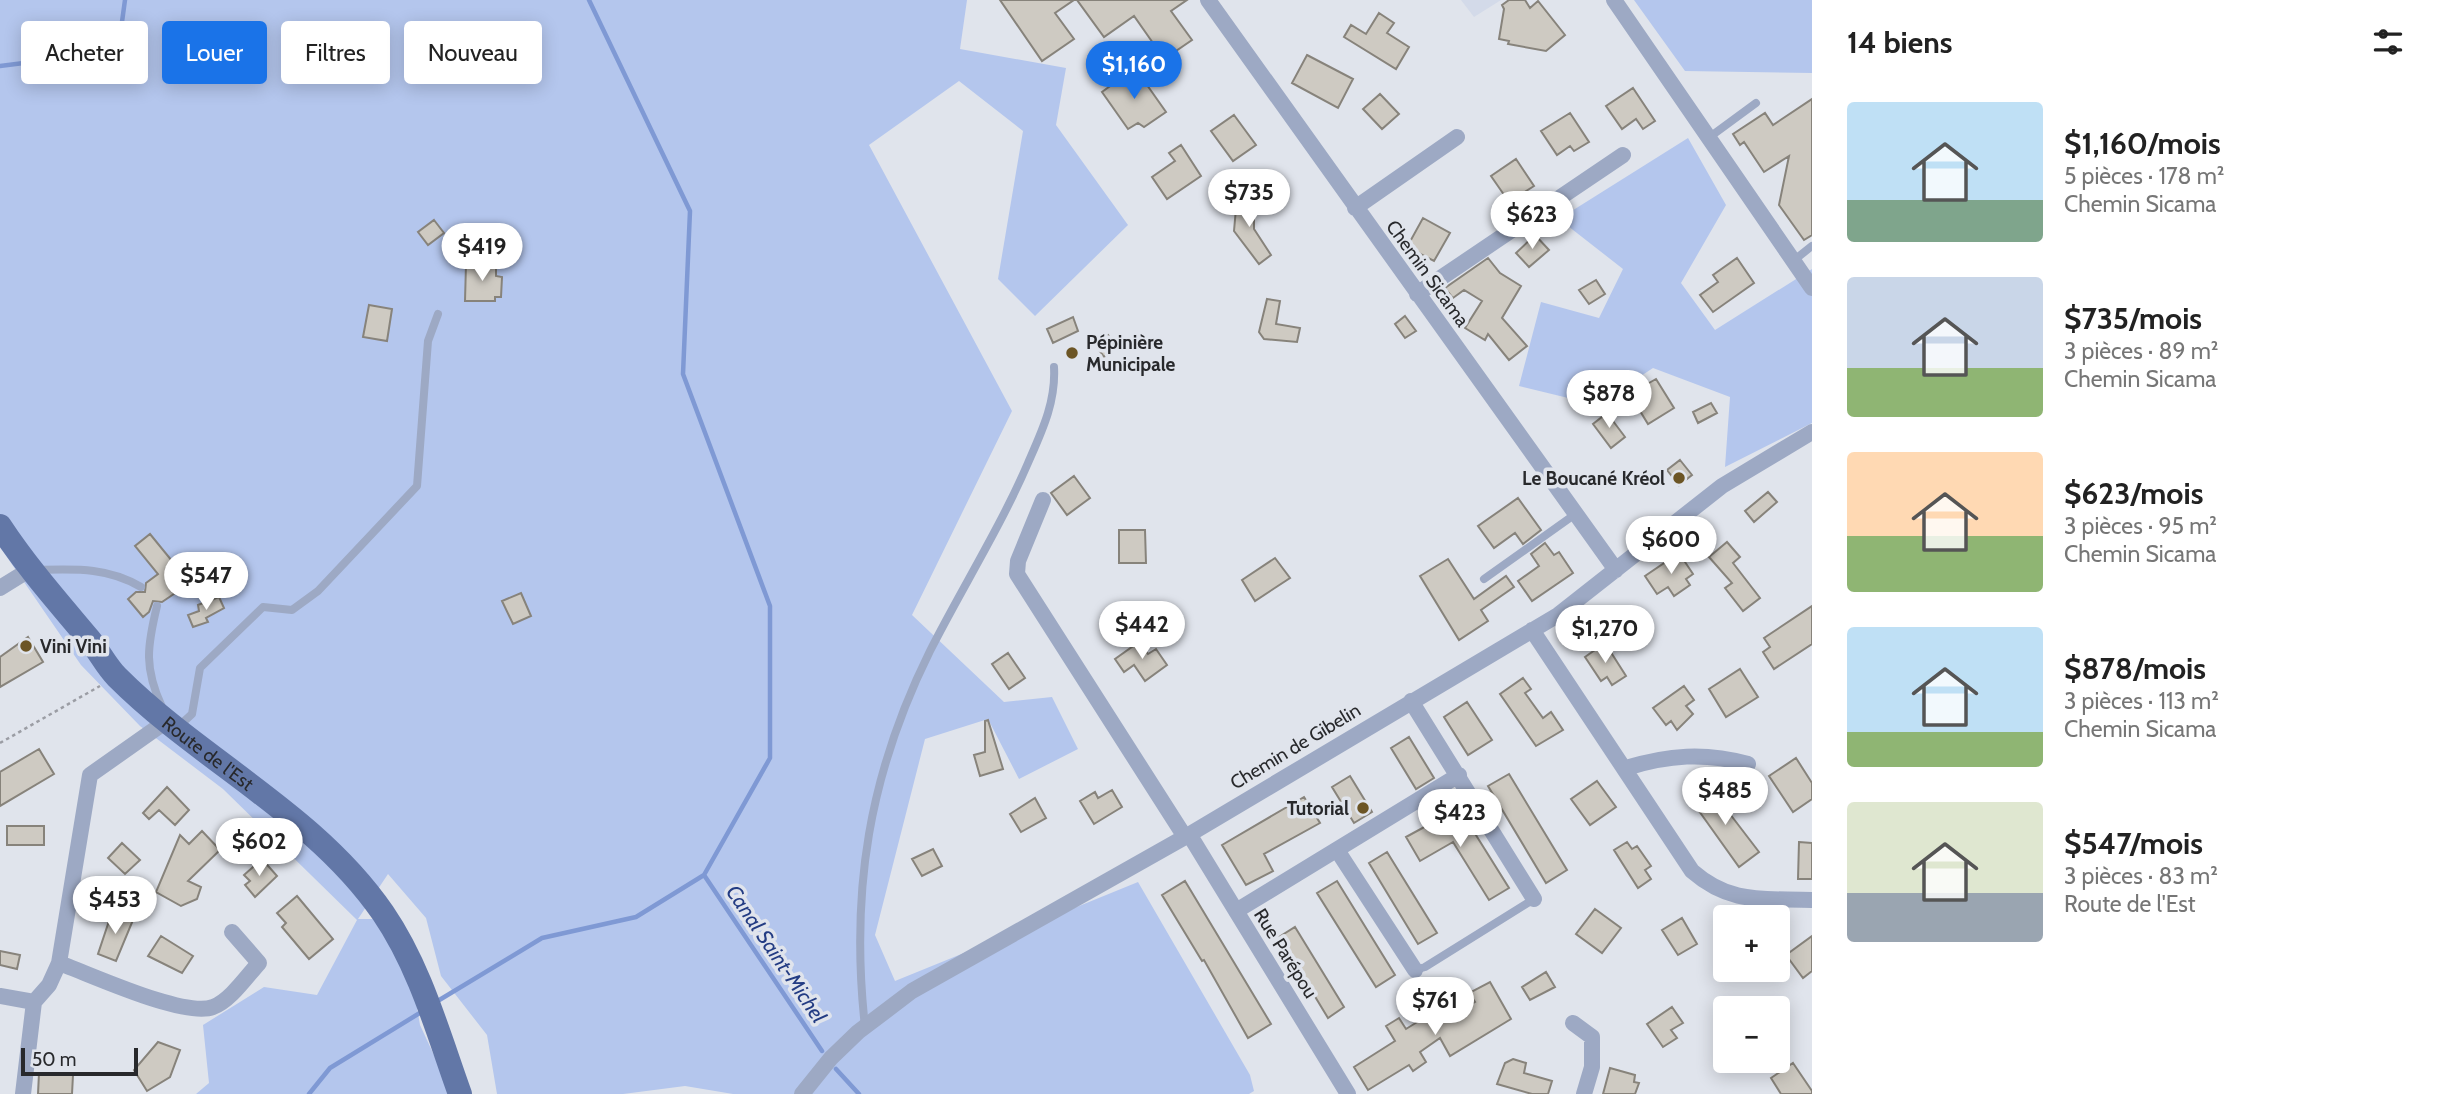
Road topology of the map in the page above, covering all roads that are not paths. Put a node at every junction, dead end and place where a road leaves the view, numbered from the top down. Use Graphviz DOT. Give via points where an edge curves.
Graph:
graph roads {
  1 [pos="1208,0"];
  2 [pos="1614,0"];
  3 [pos="1756,103"];
  4 [pos="1457,136"];
  5 [pos="1707,139"];
  6 [pos="1623,156"];
  7 [pos="1355,208"];
  8 [pos="1812,246"];
  9 [pos="1793,261"];
  10 [pos="1812,288"];
  11 [pos="1417,294"];
  12 [pos="438,314"];
  13 [pos="1054,367"];
  14 [pos="1812,432"];
  15 [pos="1043,500"];
  16 [pos="1574,515"];
  17 [pos="0,526"];
  18 [pos="29,570"];
  19 [pos="1616,570"];
  20 [pos="1484,579"];
  21 [pos="141,587"];
  22 [pos="0,588"];
  23 [pos="157,606"];
  24 [pos="1532,630"];
  25 [pos="1411,701"];
  26 [pos="172,724"];
  27 [pos="1748,764"];
  28 [pos="1626,768"];
  29 [pos="1459,775"];
  30 [pos="1187,836"];
  31 [pos="1337,850"];
  32 [pos="1534,899"];
  33 [pos="1812,900"];
  34 [pos="1236,911"];
  35 [pos="232,932"];
  36 [pos="58,963"];
  37 [pos="1415,970"];
  38 [pos="0,996"];
  39 [pos="34,1002"];
  40 [pos="1573,1023"];
  41 [pos="865,1027"];
  42 [pos="23,1094"];
  43 [pos="460,1094"];
  44 [pos="802,1094"];
  45 [pos="1348,1094"];
  46 [pos="1584,1094"];
  1 -- 7 [label="street, Chemin Sicama"];
  2 -- 5 [label="street"];
  3 -- 5 [label="lane"];
  4 -- 7 [label="street"];
  5 -- 9 [label="street"];
  6 -- 11 [label="street"];
  7 -- 11 [label="street, Chemin Sicama"];
  8 -- 9 [label="lane"];
  9 -- 10 [label="street"];
  11 -- 16 [label="street, Chemin Sicama"];
  12 -- 26 [label="lane" via="428,341 417,486 318,590 292,610 263,607 200,668 192,714"];
  13 -- 41 [label="lane" via="1055,391 1044,427 999,528 929,653 880,776 858,913"];
  14 -- 19 [label="street, Chemin de Gibelin" via="1722,486"];
  15 -- 30 [label="street, Rue Parépou" via="1017,574"];
  16 -- 19 [label="street, Chemin Sicama"];
  16 -- 20 [label="lane"];
  17 -- 18 [label="main road, Route de l'Est"];
  18 -- 21 [label="lane" via="82,568 120,574"];
  18 -- 22 [label="street"];
  18 -- 26 [label="main road, Route de l'Est" via="116,676"];
  19 -- 24 [label="street, Chemin de Gibelin"];
  23 -- 26 [label="lane" via="147,649 150,682"];
  24 -- 25 [label="street, Chemin de Gibelin"];
  24 -- 28 [label="street"];
  25 -- 29 [label="street"];
  25 -- 30 [label="street, Chemin de Gibelin"];
  26 -- 36 [label="street" via="90,775"];
  26 -- 43 [label="main road, Route de l'Est" via="268,798 342,864 383,913 411,962"];
  27 -- 28 [label="street" via="1717,755 1685,755"];
  28 -- 33 [label="street" via="1692,871 1712,888 1732,895"];
  29 -- 31 [label="street"];
  29 -- 32 [label="street"];
  30 -- 34 [label="street, Rue Parépou"];
  30 -- 41 [label="street, Chemin de Gibelin" via="912,991"];
  31 -- 34 [label="street"];
  31 -- 37 [label="street"];
  32 -- 37 [label="lane"];
  34 -- 45 [label="street, Rue Parépou"];
  35 -- 36 [label="street" via="259,963 214,1007 176,1006"];
  36 -- 39 [label="street" via="49,985"];
  38 -- 39 [label="street"];
  39 -- 42 [label="street"];
  40 -- 46 [label="street" via="1592,1037 1592,1067"];
  41 -- 44 [label="street, Chemin de Gibelin" via="831,1058"];
}
